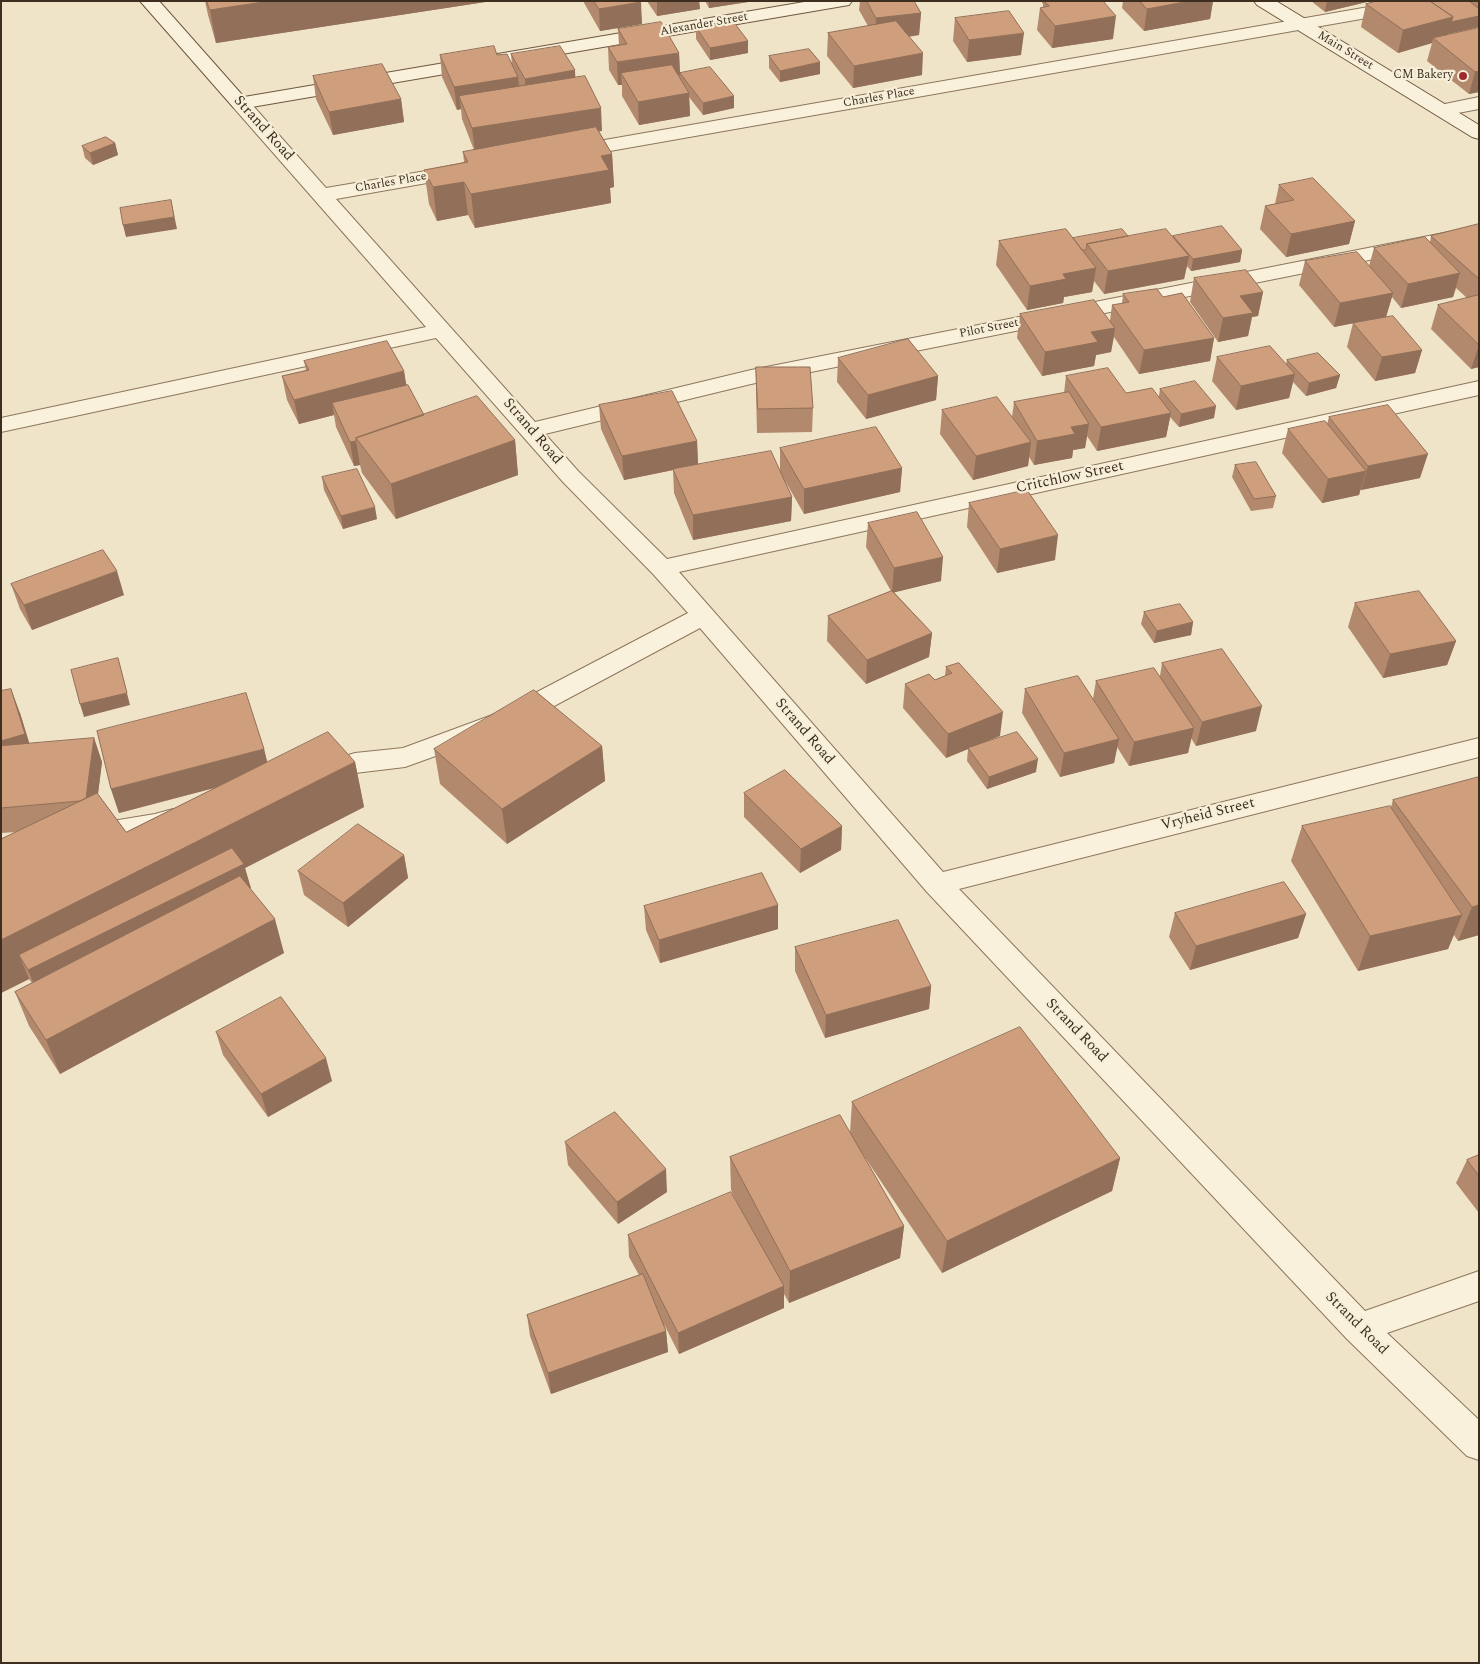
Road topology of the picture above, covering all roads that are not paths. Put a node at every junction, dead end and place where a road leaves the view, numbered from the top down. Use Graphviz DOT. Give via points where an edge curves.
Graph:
graph roads {
  1 [pos="149,1"];
  2 [pos="843,1"];
  3 [pos="1263,1"];
  4 [pos="1435,1"];
  5 [pos="1301,24"];
  6 [pos="240,103"];
  7 [pos="1479,104"];
  8 [pos="1442,110"];
  9 [pos="1479,133"];
  10 [pos="548,156"];
  11 [pos="479,168"];
  12 [pos="322,195"];
  13 [pos="1479,232"];
  14 [pos="442,330"];
  15 [pos="1479,388"];
  16 [pos="1,425"];
  17 [pos="532,430"];
  18 [pos="662,568"];
  19 [pos="703,616"];
  20 [pos="1479,746"];
  21 [pos="298,781"];
  22 [pos="193,812"];
  23 [pos="60,840"];
  24 [pos="937,884"];
  25 [pos="1479,1286"];
  26 [pos="1358,1328"];
  27 [pos="1479,1444"];
  1 -- 6 [label="street, Strand Road"];
  2 -- 6 [label="street, Alexander Street"];
  3 -- 5 [label="street, Main Street"];
  4 -- 5 [label="street, Charles Place"];
  5 -- 8 [label="street, Main Street"];
  5 -- 10 [label="street, Charles Place"];
  6 -- 12 [label="street, Strand Road"];
  7 -- 8 [label="street"];
  8 -- 9 [label="street, Main Street"];
  11 -- 12 [label="street, Charles Place"];
  12 -- 14 [label="street, Strand Road"];
  13 -- 17 [label="street, Pilot Street" via="751,377"];
  14 -- 16 [label="street"];
  14 -- 17 [label="street, Strand Road"];
  15 -- 18 [label="street, Critchlow Street"];
  17 -- 18 [label="street, Strand Road" via="571,477"];
  18 -- 19 [label="street, Strand Road"];
  19 -- 21 [label="street" via="504,721 405,757 355,763"];
  19 -- 24 [label="street, Strand Road"];
  20 -- 24 [label="street, Vryheid Street"];
  22 -- 23 [label="street" via="155,824"];
  24 -- 26 [label="street, Strand Road"];
  25 -- 26 [label="street"];
  26 -- 27 [label="street, Strand Road"];
}
